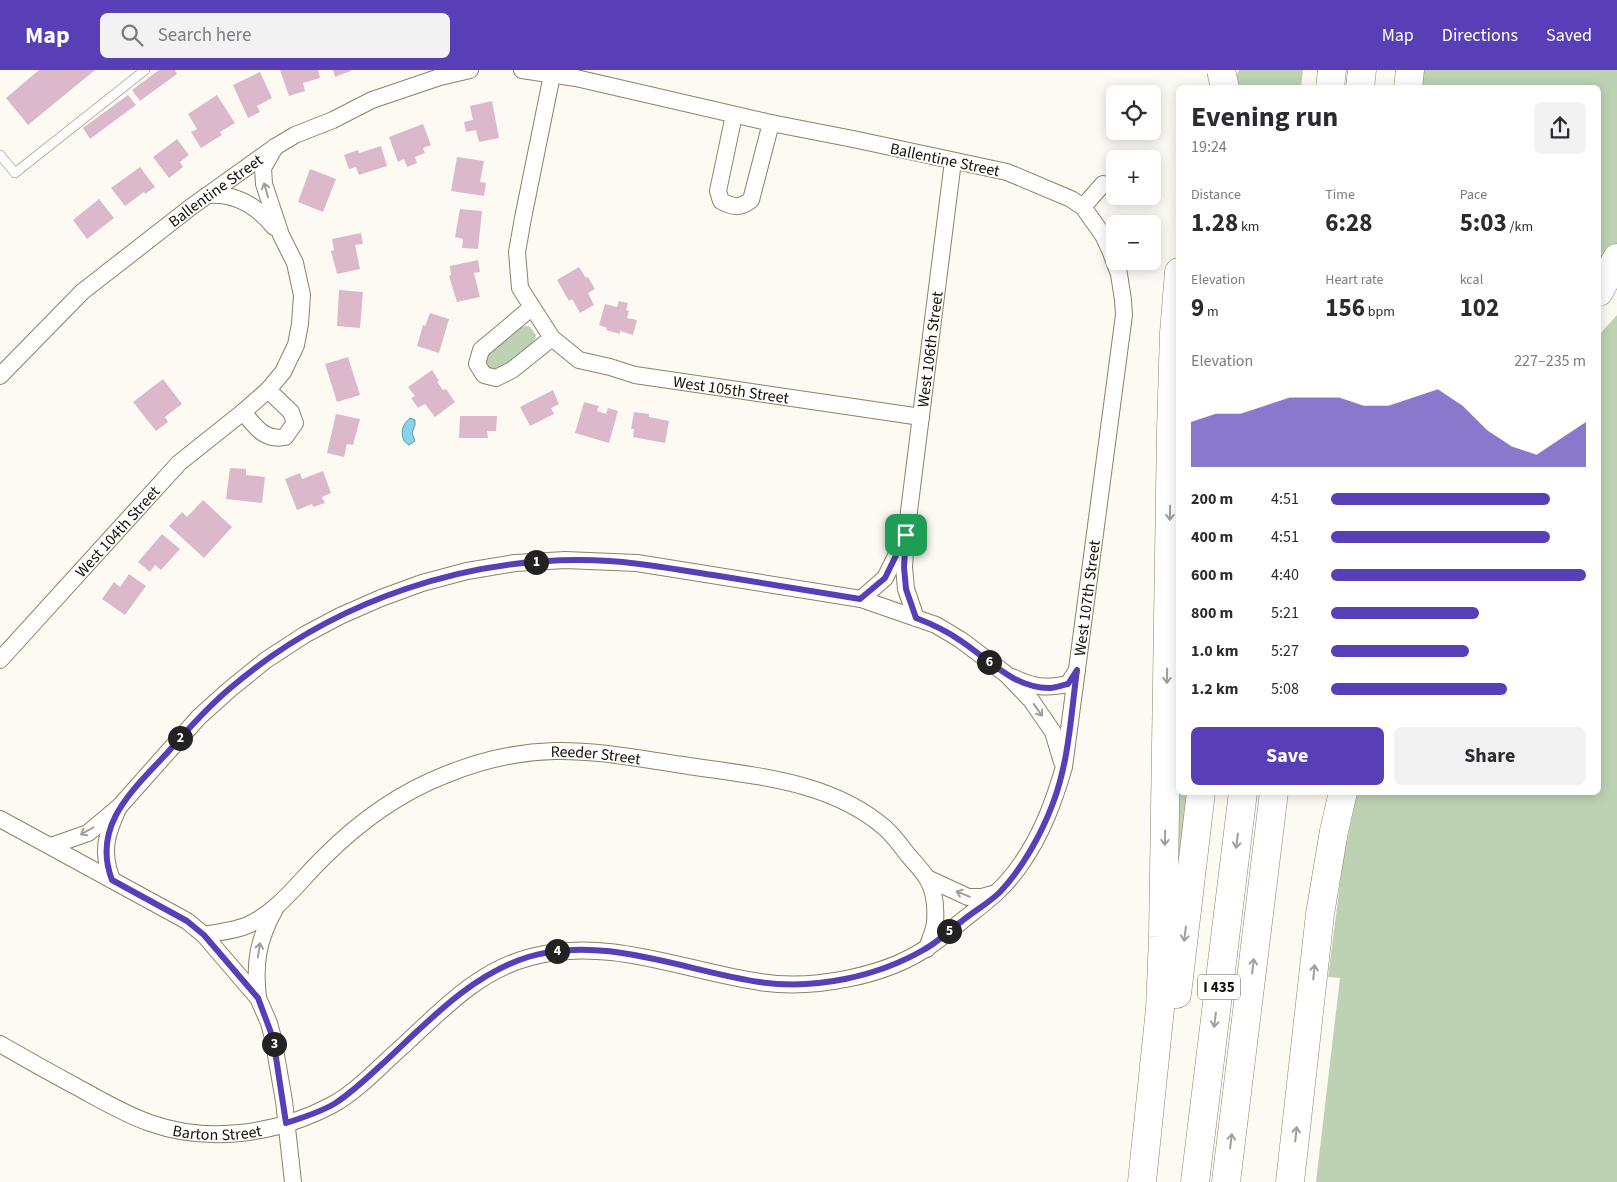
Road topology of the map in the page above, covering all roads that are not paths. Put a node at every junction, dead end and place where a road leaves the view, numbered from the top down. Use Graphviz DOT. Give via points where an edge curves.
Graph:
graph roads {
  1 [pos="145,70"];
  2 [pos="470,70"];
  3 [pos="522,70"];
  4 [pos="1332,70"];
  5 [pos="1362,70"];
  6 [pos="1410,70"];
  7 [pos="553,72"];
  8 [pos="1330,85"];
  9 [pos="1360,85"];
  10 [pos="1408,85"];
  11 [pos="734,115"];
  12 [pos="771,123"];
  13 [pos="275,147"];
  14 [pos="0,155"];
  15 [pos="953,161"];
  16 [pos="1103,184"];
  17 [pos="208,195"];
  18 [pos="1083,207"];
  19 [pos="281,234"];
  20 [pos="1617,258"];
  21 [pos="1601,288"];
  22 [pos="1617,294"];
  23 [pos="532,308"];
  24 [pos="1176,309"];
  25 [pos="1601,311"];
  26 [pos="552,338"];
  27 [pos="0,376"];
  28 [pos="268,390"];
  29 [pos="243,412"];
  30 [pos="921,417"];
  31 [pos="906,535"];
  32 [pos="860,599"];
  33 [pos="916,618"];
  34 [pos="0,660"];
  35 [pos="1077,670"];
  36 [pos="1006,674"];
  37 [pos="1064,767"];
  38 [pos="1201,795"];
  39 [pos="1243,795"];
  40 [pos="1274,795"];
  41 [pos="1326,795"];
  42 [pos="1342,795"];
  43 [pos="119,807"];
  44 [pos="0,819"];
  45 [pos="51,846"];
  46 [pos="927,878"];
  47 [pos="112,880"];
  48 [pos="1000,892"];
  49 [pos="276,907"];
  50 [pos="1320,914"];
  51 [pos="204,935"];
  52 [pos="926,948"];
  53 [pos="258,998"];
  54 [pos="0,1044"];
  55 [pos="286,1123"];
  56 [pos="1142,1177"];
  57 [pos="293,1182"];
  58 [pos="1195,1182"];
  59 [pos="1226,1182"];
  60 [pos="1290,1182"];
  1 -- 14 [label="lane" via="15,173"];
  2 -- 13 [label="street, Ballentine Street" via="372,100 333,120 295,134"];
  3 -- 7 [label="street, Ballentine Street"];
  4 -- 8 [label="highway"];
  5 -- 9 [label="highway"];
  6 -- 10 [label="highway"];
  7 -- 11 [label="street, Ballentine Street"];
  7 -- 23 [label="street, West 105th Street" via="518,252 520,288"];
  11 -- 12 [label="street, Ballentine Street"];
  11 -- 12 [label="street" via="718,191 720,201 732,207 743,206 751,200"];
  12 -- 15 [label="street, Ballentine Street"];
  13 -- 17 [label="street, Ballentine Street"];
  19 -- 13 [label="street, West 104th Street, one-way" via="264,184 263,168"];
  15 -- 18 [label="street, Ballentine Street" via="1006,172"];
  15 -- 30 [label="street, West 106th Street"];
  16 -- 18 [label="street"];
  17 -- 19 [label="street" via="222,194 244,200 263,213"];
  17 -- 27 [label="street, Ballentine Street" via="82,292"];
  18 -- 35 [label="street, West 107th Street" via="1110,250 1119,274 1124,316"];
  19 -- 28 [label="street, West 104th Street" via="299,279 302,295 300,324 296,345 283,372"];
  20 -- 21 [label="highway"];
  22 -- 25 [label="highway"];
  23 -- 26 [label="street, West 105th Street"];
  23 -- 26 [label="street" via="481,350 478,364 484,375 496,378 512,370"];
  24 -- 56 [label="highway, one-way" via="1171,430 1164,937 1160,1009"];
  26 -- 30 [label="street, West 105th Street" via="579,360 635,375"];
  28 -- 29 [label="street, West 104th Street"];
  28 -- 29 [label="street" via="291,412 295,424 285,437 265,436"];
  29 -- 34 [label="street, West 104th Street" via="178,463"];
  30 -- 31 [label="street, West 106th Street"];
  31 -- 32 [label="street, West 106th Street" via="885,578"];
  31 -- 33 [label="street, West 106th Street" via="906,589"];
  32 -- 33 [label="street"];
  32 -- 43 [label="street" via="608,561 514,563 422,583 340,616 266,660 199,717"];
  33 -- 36 [label="street" via="961,640"];
  35 -- 36 [label="street" via="1068,684 1050,688 1028,685"];
  35 -- 37 [label="street, West 107th Street"];
  36 -- 37 [label="street, one-way" via="1031,700 1053,732"];
  37 -- 48 [label="street, West 107th Street" via="1053,803 1037,838"];
  38 -- 56 [label="highway, one-way" via="1160,1125"];
  39 -- 58 [label="highway, I 435, one-way"];
  59 -- 40 [label="highway, I 435, one-way"];
  41 -- 50 [label="highway"];
  42 -- 50 [label="highway"];
  43 -- 45 [label="street, one-way" via="88,832"];
  43 -- 47 [label="street" via="106,842 106,864"];
  44 -- 45 [label="street"];
  45 -- 47 [label="street"];
  48 -- 46 [label="street, Reeder Street, one-way" via="968,897"];
  46 -- 49 [label="street, Reeder Street" via="886,829 871,817 835,797 803,785 615,755 554,751 486,762 412,790 344,838"];
  46 -- 52 [label="street, Reeder Street" via="934,892 935,924"];
  47 -- 51 [label="street" via="187,921"];
  48 -- 52 [label="street, West 107th Street"];
  49 -- 51 [label="street, Reeder Street" via="247,926"];
  53 -- 49 [label="street, Reeder Street, one-way" via="259,947"];
  60 -- 50 [label="highway, one-way"];
  51 -- 53 [label="street"];
  52 -- 55 [label="street, Barton Street" via="860,976 790,984 761,982 589,949 529,957 479,979 459,994 334,1104"];
  53 -- 55 [label="street" via="273,1038"];
  54 -- 55 [label="street, Barton Street" via="123,1112 154,1124 185,1132 219,1135 249,1133"];
  55 -- 57 [label="street"];
}
